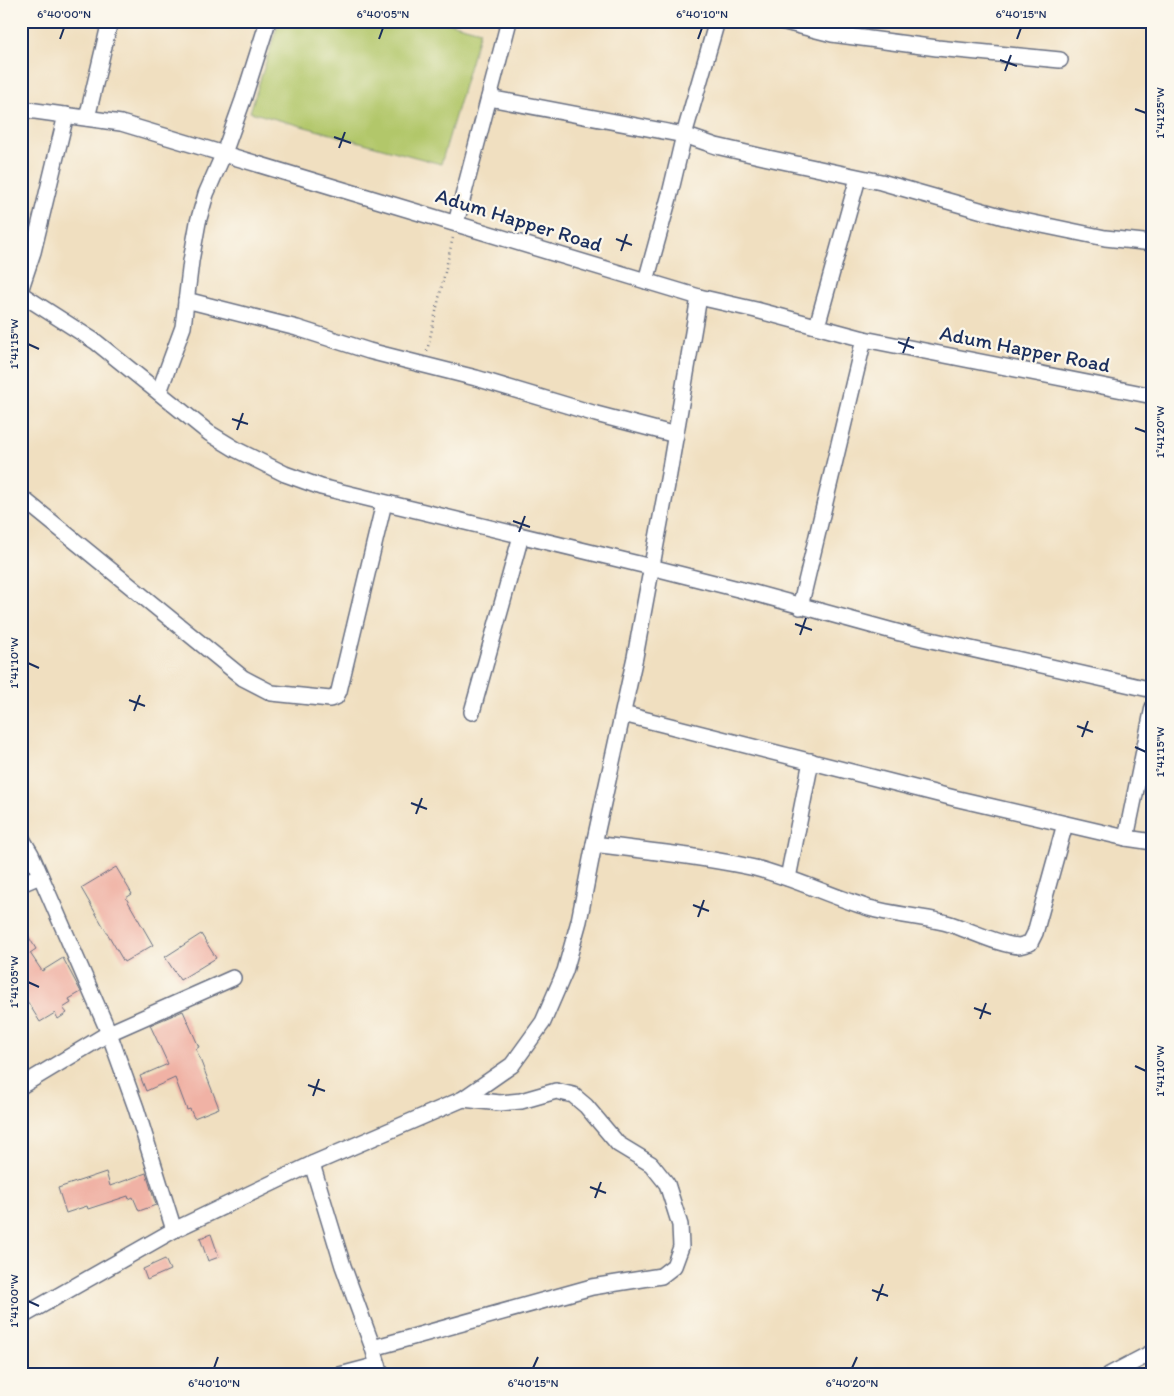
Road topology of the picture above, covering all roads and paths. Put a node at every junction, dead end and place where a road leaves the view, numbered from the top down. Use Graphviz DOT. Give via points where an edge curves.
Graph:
graph roads {
  1 [pos="110,21"];
  2 [pos="268,21"];
  3 [pos="509,21"];
  4 [pos="781,21"];
  5 [pos="715,22"];
  6 [pos="1060,60"];
  7 [pos="489,98"];
  8 [pos="21,109"];
  9 [pos="66,115"];
  10 [pos="87,118"];
  11 [pos="684,135"];
  12 [pos="224,153"];
  13 [pos="858,178"];
  14 [pos="456,223"];
  15 [pos="1153,243"];
  16 [pos="646,281"];
  17 [pos="21,288"];
  18 [pos="21,294"];
  19 [pos="699,297"];
  20 [pos="186,300"];
  21 [pos="817,326"];
  22 [pos="864,339"];
  23 [pos="423,365"];
  24 [pos="159,392"];
  25 [pos="1153,396"];
  26 [pos="676,435"];
  27 [pos="21,497"];
  28 [pos="384,503"];
  29 [pos="521,536"];
  30 [pos="651,566"];
  31 [pos="800,607"];
  32 [pos="1153,690"];
  33 [pos="1153,708"];
  34 [pos="472,712"];
  35 [pos="623,714"];
  36 [pos="811,761"];
  37 [pos="1065,824"];
  38 [pos="21,837"];
  39 [pos="1126,838"];
  40 [pos="1153,842"];
  41 [pos="594,844"];
  42 [pos="40,876"];
  43 [pos="788,878"];
  44 [pos="21,884"];
  45 [pos="233,978"];
  46 [pos="109,1033"];
  47 [pos="21,1086"];
  48 [pos="462,1099"];
  49 [pos="312,1164"];
  50 [pos="174,1230"];
  51 [pos="21,1317"];
  52 [pos="373,1348"];
  53 [pos="1153,1352"];
  54 [pos="380,1370"];
  55 [pos="340,1375"];
  56 [pos="1109,1375"];
  1 -- 10 [label="street"];
  2 -- 12 [label="street"];
  3 -- 7 [label="street"];
  4 -- 6 [label="street" via="842,35"];
  5 -- 11 [label="street"];
  7 -- 11 [label="street"];
  7 -- 14 [label="street"];
  8 -- 9 [label="street, Adum Happer Road"];
  9 -- 10 [label="street, Adum Happer Road"];
  9 -- 17 [label="street" via="33,252"];
  10 -- 12 [label="street, Adum Happer Road" via="121,122"];
  11 -- 13 [label="street" via="740,152"];
  11 -- 16 [label="street"];
  12 -- 14 [label="street, Adum Happer Road"];
  12 -- 20 [label="street" via="198,222"];
  13 -- 15 [label="street" via="1004,217 1105,238"];
  13 -- 21 [label="street"];
  14 -- 16 [label="street, Adum Happer Road"];
  14 -- 23 [label="path"];
  16 -- 19 [label="street, Adum Happer Road"];
  18 -- 24 [label="street" via="96,342"];
  19 -- 21 [label="street, Adum Happer Road"];
  19 -- 26 [label="street"];
  20 -- 23 [label="street"];
  20 -- 24 [label="street" via="183,327"];
  21 -- 22 [label="street, Adum Happer Road"];
  22 -- 25 [label="street, Adum Happer Road"];
  22 -- 31 [label="street"];
  23 -- 26 [label="street"];
  24 -- 28 [label="street" via="210,433 285,474"];
  26 -- 30 [label="street"];
  27 -- 28 [label="street" via="243,678 272,693 330,699 339,691"];
  28 -- 29 [label="street"];
  29 -- 30 [label="street"];
  29 -- 34 [label="street"];
  30 -- 31 [label="street"];
  30 -- 35 [label="street"];
  31 -- 32 [label="street"];
  33 -- 39 [label="street"];
  35 -- 36 [label="street"];
  35 -- 41 [label="street"];
  36 -- 37 [label="street"];
  36 -- 43 [label="street"];
  37 -- 39 [label="street"];
  37 -- 43 [label="street" via="1035,933 1030,942 1020,946 944,922 871,908"];
  38 -- 42 [label="street"];
  39 -- 40 [label="street"];
  41 -- 43 [label="street" via="754,868"];
  41 -- 48 [label="street" via="579,921 565,971 543,1022 512,1066"];
  42 -- 44 [label="street"];
  42 -- 46 [label="street"];
  45 -- 46 [label="street"];
  46 -- 47 [label="street"];
  46 -- 50 [label="street"];
  48 -- 49 [label="street"];
  48 -- 52 [label="street" via="500,1103 556,1092 573,1095 618,1144 651,1164 667,1184 680,1225 682,1247 674,1266 661,1276 592,1287"];
  49 -- 50 [label="street"];
  49 -- 52 [label="street" via="343,1266"];
  50 -- 51 [label="street"];
  52 -- 54 [label="street"];
  53 -- 56 [label="street"];
  54 -- 55 [label="street"];
}
